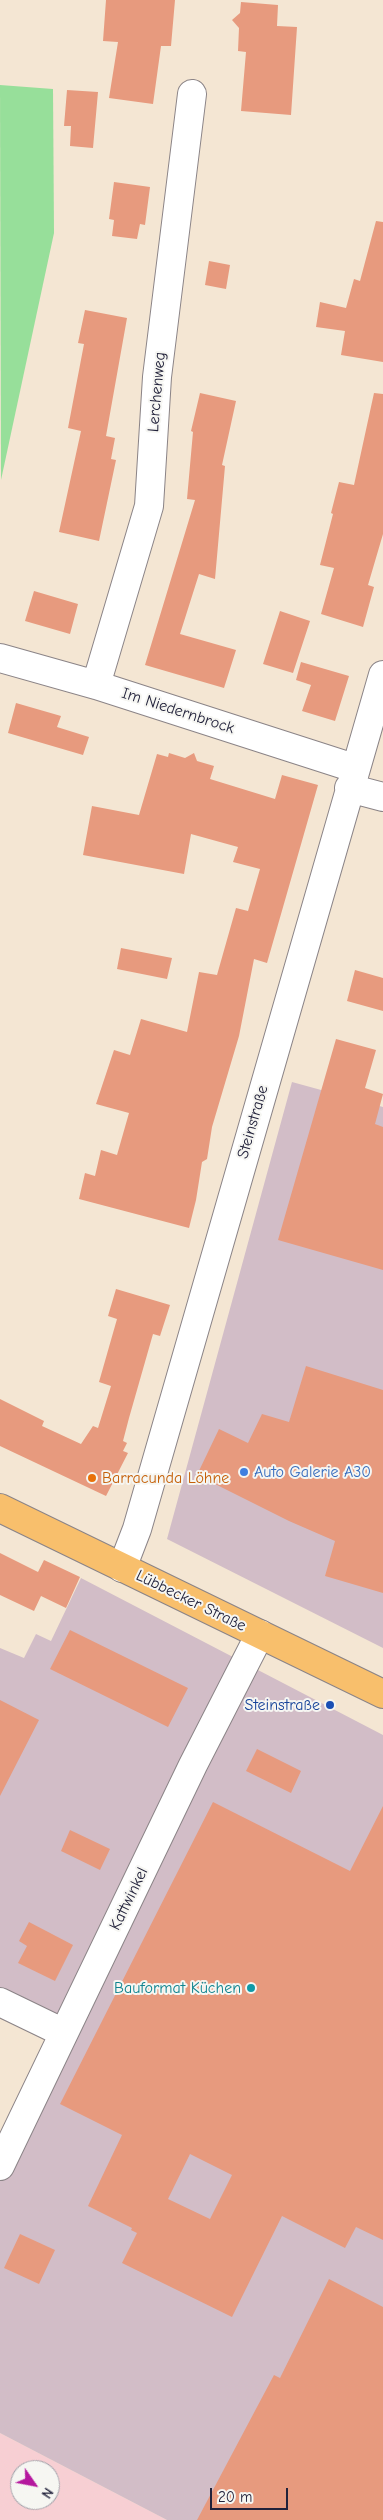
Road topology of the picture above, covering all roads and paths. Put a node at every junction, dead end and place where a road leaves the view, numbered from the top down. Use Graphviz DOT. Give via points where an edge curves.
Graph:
graph roads {
  1 [pos="192,94"];
  2 [pos="0,658"];
  3 [pos="383,675"];
  4 [pos="96,685"];
  5 [pos="352,778"];
  6 [pos="383,797"];
  7 [pos="0,1508"];
  8 [pos="122,1568"];
  9 [pos="260,1634"];
  10 [pos="383,1694"];
  11 [pos="0,2002"];
  12 [pos="64,2033"];
  13 [pos="0,2166"];
  1 -- 4 [label="street, Lerchenweg" via="157,376 149,506"];
  2 -- 4 [label="street, Im Niedernbrock"];
  3 -- 5 [label="street, Steinstraße"];
  4 -- 5 [label="street, Im Niedernbrock"];
  5 -- 6 [label="street, Im Niedernbrock"];
  5 -- 8 [label="street, Steinstraße" via="137,1529"];
  7 -- 8 [label="main road, Lübbecker Straße"];
  8 -- 9 [label="main road, Lübbecker Straße"];
  9 -- 10 [label="main road, Lübbecker Straße"];
  9 -- 12 [label="street, Kattwinkel"];
  11 -- 12 [label="street"];
  12 -- 13 [label="street, Kattwinkel"];
}
